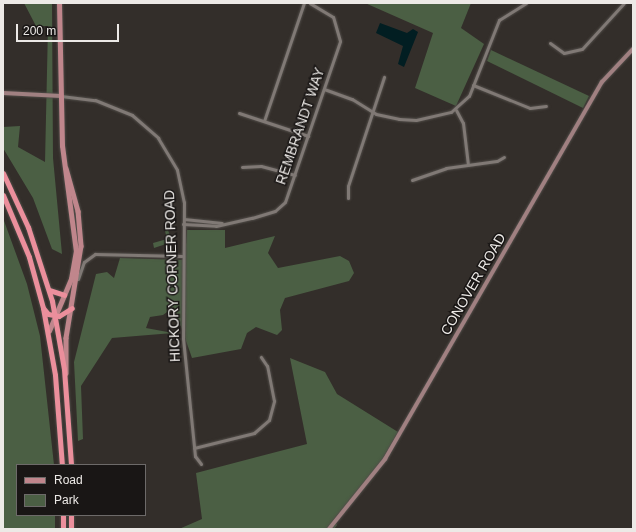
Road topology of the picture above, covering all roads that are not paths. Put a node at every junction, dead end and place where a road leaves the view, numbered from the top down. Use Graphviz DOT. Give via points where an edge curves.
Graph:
graph roads {
  1 [pos="59,3"];
  2 [pos="304,3"];
  3 [pos="310,3"];
  4 [pos="526,3"];
  5 [pos="624,3"];
  6 [pos="550,43"];
  7 [pos="633,49"];
  8 [pos="384,77"];
  9 [pos="473,85"];
  10 [pos="324,89"];
  11 [pos="3,93"];
  12 [pos="61,96"];
  13 [pos="546,106"];
  14 [pos="456,110"];
  15 [pos="372,112"];
  16 [pos="239,113"];
  17 [pos="264,121"];
  18 [pos="308,136"];
  19 [pos="504,156"];
  20 [pos="64,161"];
  21 [pos="468,165"];
  22 [pos="242,167"];
  23 [pos="3,173"];
  24 [pos="296,175"];
  25 [pos="412,180"];
  26 [pos="3,195"];
  27 [pos="348,198"];
  28 [pos="184,219"];
  29 [pos="222,223"];
  30 [pos="183,224"];
  31 [pos="182,256"];
  32 [pos="77,281"];
  33 [pos="48,289"];
  34 [pos="64,295"];
  35 [pos="43,308"];
  36 [pos="72,308"];
  37 [pos="55,316"];
  38 [pos="48,335"];
  39 [pos="261,357"];
  40 [pos="67,389"];
  41 [pos="194,448"];
  42 [pos="62,464"];
  43 [pos="71,464"];
  44 [pos="201,464"];
  45 [pos="63,516"];
  46 [pos="71,516"];
  47 [pos="63,529"];
  48 [pos="71,529"];
  49 [pos="329,529"];
  1 -- 12 [label="main road"];
  2 -- 17 [label="street"];
  3 -- 10 [label="street, REMBRANDT WAY" via="330,14 339,31 339,44"];
  4 -- 9 [label="street" via="498,20"];
  5 -- 6 [label="street" via="582,49 564,53"];
  7 -- 49 [label="street, CONOVER ROAD" via="602,82 385,459"];
  8 -- 15 [label="street"];
  9 -- 13 [label="street" via="530,108"];
  9 -- 14 [label="street" via="466,100"];
  10 -- 15 [label="street" via="352,99"];
  10 -- 18 [label="street, REMBRANDT WAY"];
  11 -- 12 [label="street, HICKORY CORNER ROAD"];
  12 -- 20 [label="main road"];
  12 -- 28 [label="street, HICKORY CORNER ROAD" via="110,104 132,115 153,132 178,174"];
  14 -- 15 [label="street" via="413,120"];
  14 -- 21 [label="street" via="462,123"];
  15 -- 27 [label="street" via="348,186"];
  16 -- 17 [label="street"];
  17 -- 18 [label="street"];
  18 -- 24 [label="street, REMBRANDT WAY"];
  19 -- 21 [label="street" via="497,162"];
  20 -- 32 [label="main road" via="80,230"];
  20 -- 34 [label="main road" via="76,243 73,271"];
  21 -- 25 [label="street" via="443,169"];
  22 -- 24 [label="street" via="266,166"];
  23 -- 33 [label="highway" via="28,227"];
  24 -- 29 [label="street, REMBRANDT WAY" via="286,202 275,211"];
  26 -- 35 [label="highway" via="24,245"];
  28 -- 29 [label="street, REMBRANDT WAY"];
  28 -- 30 [label="street, HICKORY CORNER ROAD"];
  29 -- 30 [label="street, REMBRANDT WAY"];
  30 -- 31 [label="street, HICKORY CORNER ROAD"];
  31 -- 32 [label="street" via="95,254 84,262"];
  31 -- 41 [label="street, HICKORY CORNER ROAD" via="182,322"];
  32 -- 36 [label="main road"];
  33 -- 34 [label="highway"];
  33 -- 37 [label="highway"];
  34 -- 37 [label="main road"];
  35 -- 37 [label="highway"];
  35 -- 38 [label="highway"];
  36 -- 37 [label="highway" via="63,316"];
  36 -- 40 [label="main road" via="66,338"];
  37 -- 38 [label="main road"];
  37 -- 40 [label="highway"];
  38 -- 42 [label="highway"];
  39 -- 41 [label="street" via="267,366 274,401 269,420 254,433"];
  40 -- 43 [label="highway"];
  41 -- 44 [label="street, HICKORY CORNER ROAD"];
  45 -- 47 [label="highway"];
  46 -- 48 [label="highway"];
}
